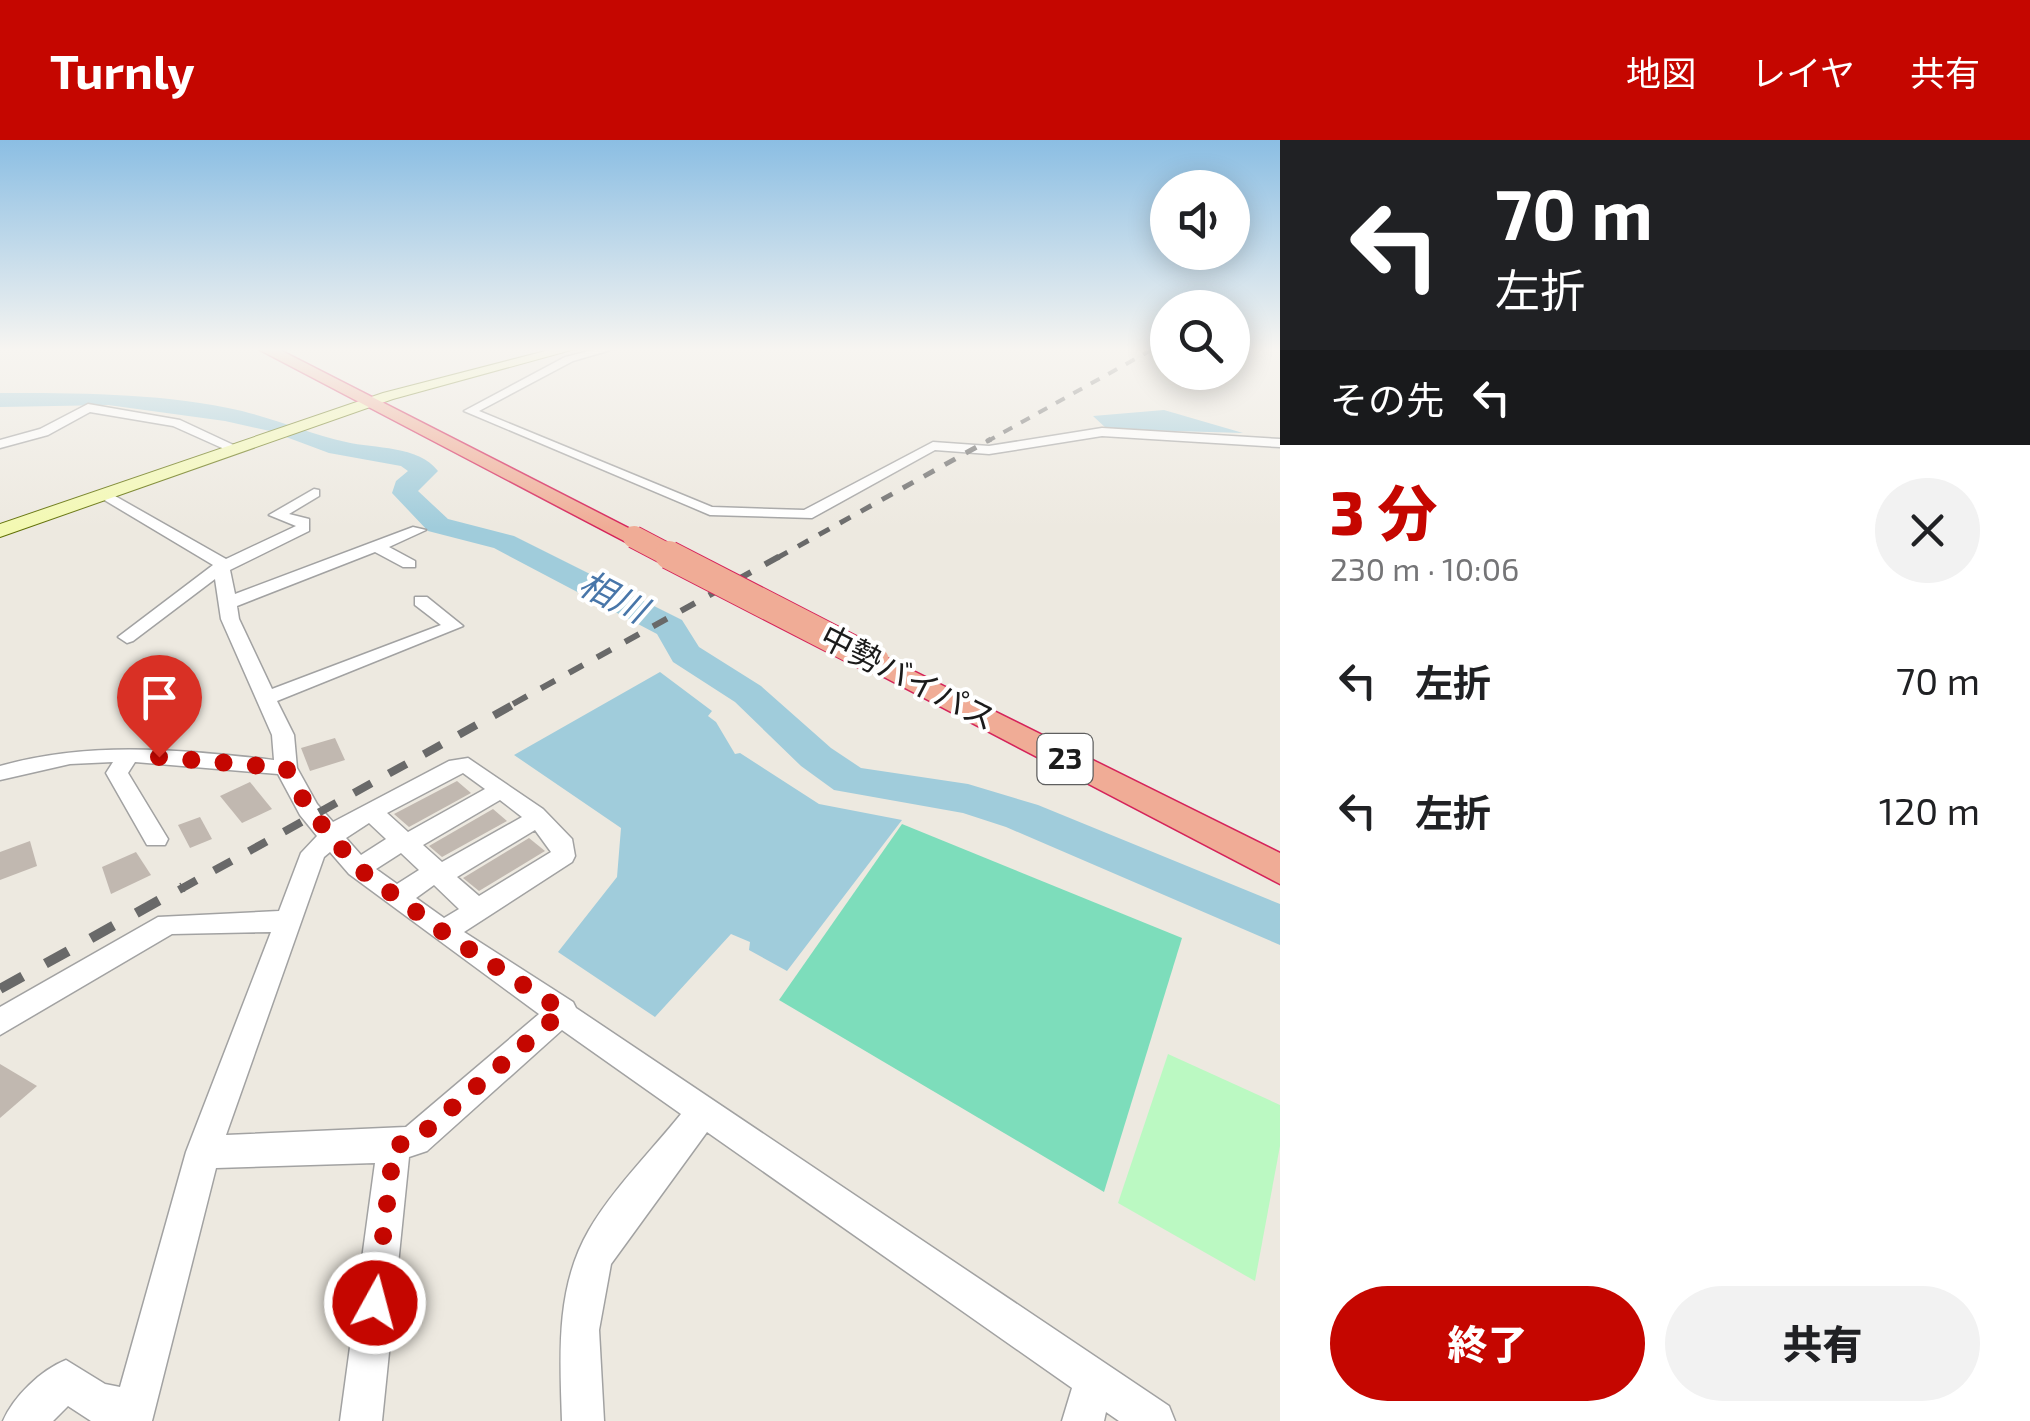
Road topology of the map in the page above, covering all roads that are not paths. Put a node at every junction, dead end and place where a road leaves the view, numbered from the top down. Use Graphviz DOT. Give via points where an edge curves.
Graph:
graph roads {
  1 [pos="87,409"];
  2 [pos="93,409"];
  3 [pos="352,409"];
  4 [pos="397,409"];
  5 [pos="474,409"];
  6 [pos="1280,443"];
  7 [pos="0,444"];
  8 [pos="236,449"];
  9 [pos="314,493"];
  10 [pos="103,495"];
  11 [pos="418,530"];
  12 [pos="0,531"];
  13 [pos="376,546"];
  14 [pos="409,564"];
  15 [pos="222,567"];
  16 [pos="421,601"];
  17 [pos="228,603"];
  18 [pos="126,637"];
  19 [pos="266,698"];
  20 [pos="128,755"];
  21 [pos="286,768"];
  22 [pos="0,773"];
  23 [pos="501,790"];
  24 [pos="371,811"];
  25 [pos="536,819"];
  26 [pos="331,836"];
  27 [pos="156,840"];
  28 [pos="405,841"];
  29 [pos="1268,864"];
  30 [pos="358,868"];
  31 [pos="438,873"];
  32 [pos="397,897"];
  33 [pos="478,911"];
  34 [pos="287,922"];
  35 [pos="443,932"];
  36 [pos="563,1011"];
  37 [pos="0,1022"];
  38 [pos="704,1112"];
  39 [pos="394,1146"];
  40 [pos="204,1152"];
  41 [pos="1095,1380"];
  42 [pos="132,1415"];
  43 [pos="24,1421"];
  44 [pos="360,1421"];
  45 [pos="583,1421"];
  46 [pos="1082,1421"];
  47 [pos="1154,1421"];
  1 -- 7 [label="street" via="44,432"];
  2 -- 8 [label="street" via="176,423"];
  3 -- 8 [label="main road"];
  4 -- 29 [label="highway, 中勢バイパス / 23, bridge"];
  5 -- 6 [label="street" via="710,512 807,515 932,446 989,450 1102,432"];
  8 -- 10 [label="main road"];
  9 -- 15 [label="street" via="276,515 307,525"];
  10 -- 12 [label="main road"];
  10 -- 15 [label="street"];
  11 -- 13 [label="street"];
  13 -- 14 [label="street"];
  13 -- 17 [label="street"];
  15 -- 17 [label="street"];
  15 -- 18 [label="street"];
  16 -- 19 [label="street" via="454,626"];
  17 -- 19 [label="street"];
  19 -- 21 [label="street" via="283,735"];
  20 -- 21 [label="street"];
  20 -- 22 [label="street" via="58,757"];
  20 -- 27 [label="street" via="117,773"];
  21 -- 26 [label="street"];
  23 -- 24 [label="street" via="468,766 457,766"];
  23 -- 25 [label="street"];
  23 -- 28 [label="street"];
  24 -- 26 [label="street"];
  24 -- 28 [label="street"];
  25 -- 31 [label="street"];
  25 -- 33 [label="street" via="564,845 563,856"];
  26 -- 30 [label="street"];
  26 -- 34 [label="street" via="313,852"];
  28 -- 30 [label="street"];
  28 -- 31 [label="street"];
  30 -- 32 [label="street"];
  31 -- 32 [label="street"];
  31 -- 33 [label="street"];
  32 -- 35 [label="street"];
  33 -- 35 [label="street"];
  34 -- 37 [label="street" via="167,924"];
  34 -- 40 [label="street"];
  35 -- 36 [label="street"];
  36 -- 38 [label="street"];
  36 -- 39 [label="street" via="415,1140"];
  38 -- 41 [label="street"];
  38 -- 45 [label="street" via="590,1265 581,1303"];
  39 -- 40 [label="street"];
  39 -- 44 [label="street"];
  40 -- 42 [label="street"];
  41 -- 46 [label="street"];
  41 -- 47 [label="street"];
  42 -- 43 [label="street" via="96,1403 66,1380"];
}
